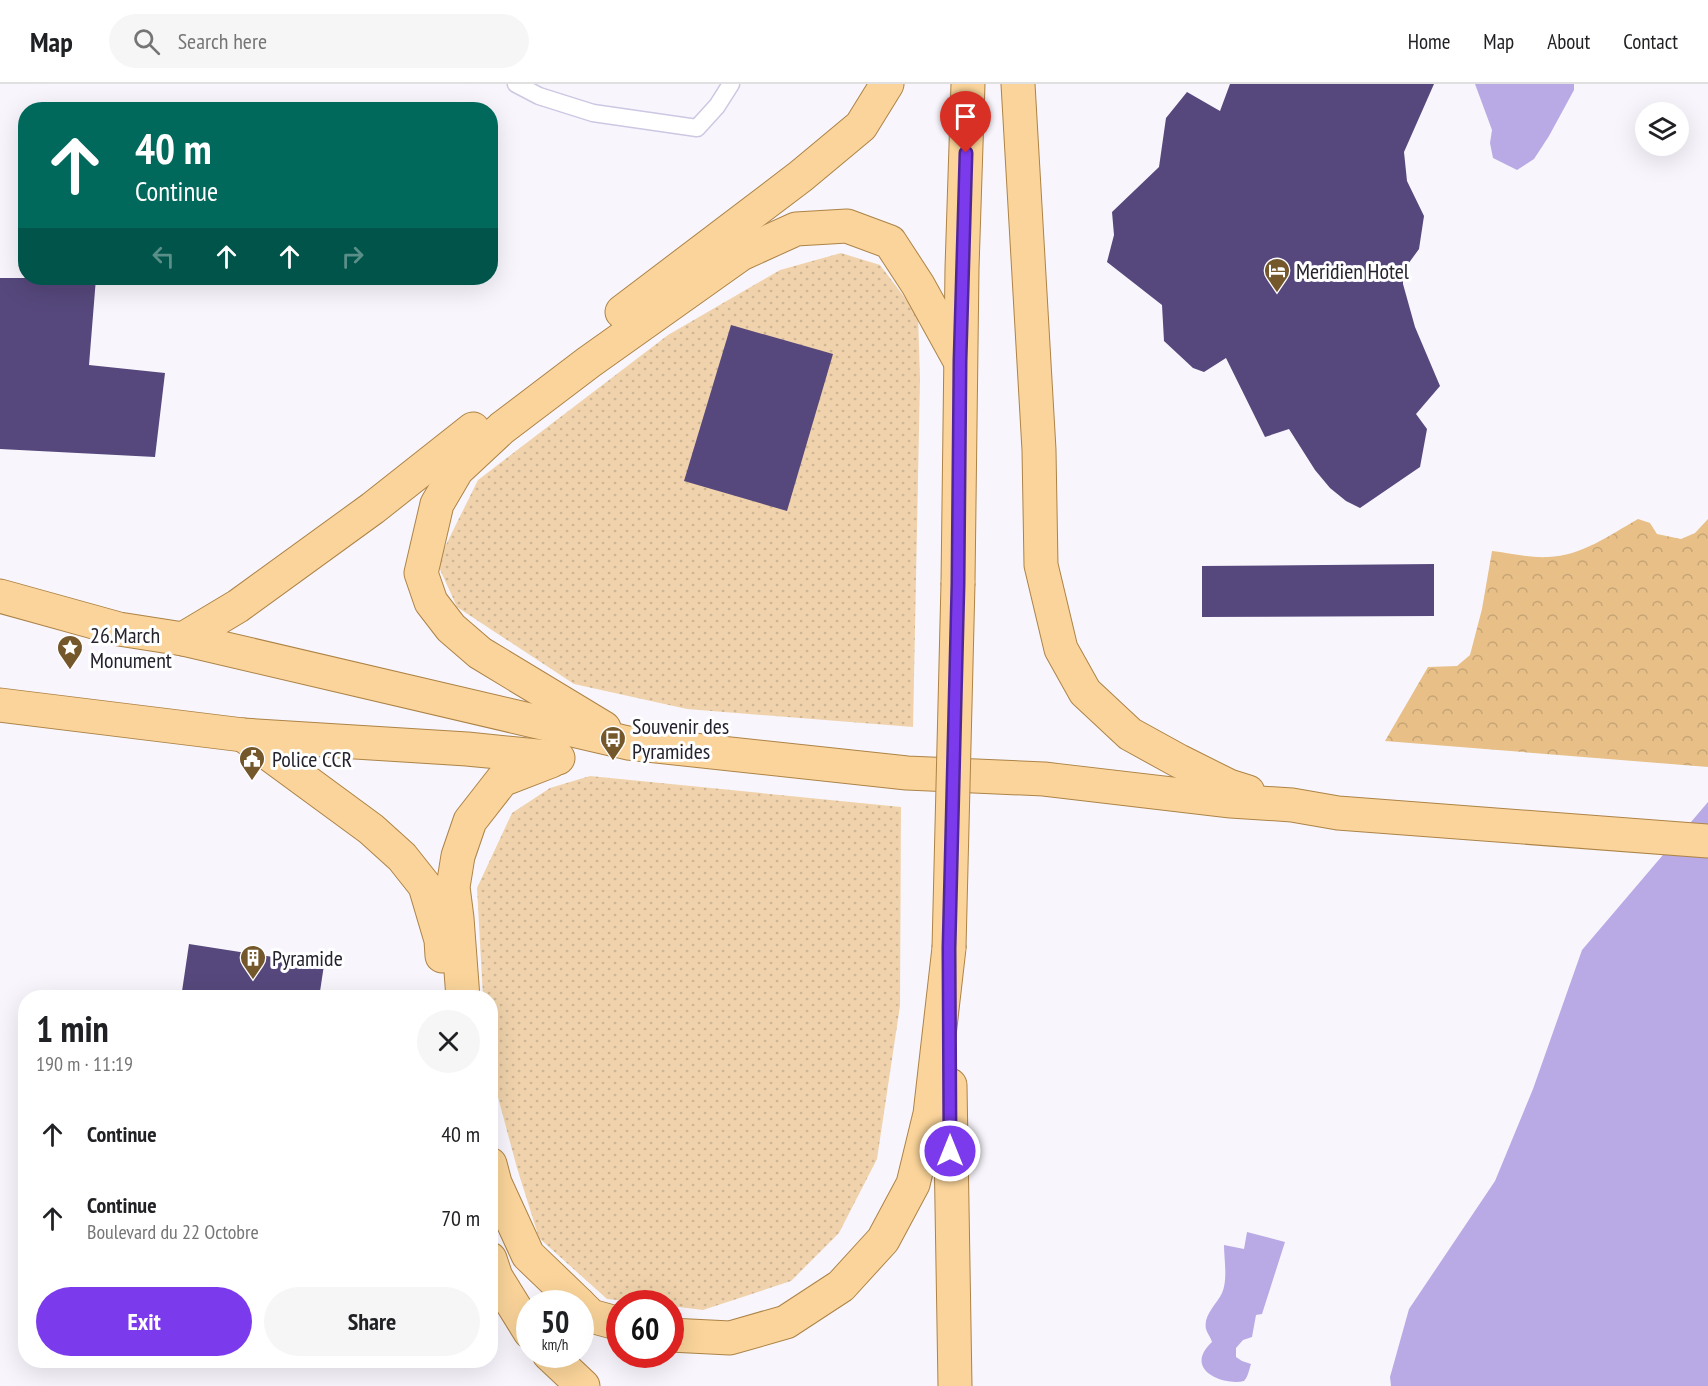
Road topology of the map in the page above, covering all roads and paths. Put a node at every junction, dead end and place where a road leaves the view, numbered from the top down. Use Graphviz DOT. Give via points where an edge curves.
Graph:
graph roads {
  1 [pos="516,84"];
  2 [pos="731,84"];
  3 [pos="887,84"];
  4 [pos="968,84"];
  5 [pos="1018,84"];
  6 [pos="960,361"];
  7 [pos="0,596"];
  8 [pos="183,639"];
  9 [pos="0,705"];
  10 [pos="243,735"];
  11 [pos="628,743"];
  12 [pos="558,758"];
  13 [pos="1292,805"];
  14 [pos="1708,841"];
  15 [pos="949,948"];
  16 [pos="444,990"];
  17 [pos="462,990"];
  18 [pos="498,1190"];
  19 [pos="498,1280"];
  20 [pos="565,1290"];
  21 [pos="516,1309"];
  22 [pos="684,1336"];
  23 [pos="564,1368"];
  24 [pos="583,1386"];
  25 [pos="955,1386"];
  1 -- 2 [label="lane" via="539,96 593,112 697,128"];
  3 -- 8 [label="main road" via="861,126 801,176 373,508 238,606"];
  4 -- 6 [label="main road"];
  5 -- 13 [label="main road" via="1039,450 1041,566 1061,649 1085,692 1130,734 1229,786"];
  6 -- 11 [label="main road" via="890,242 848,226 796,229 741,254 627,334 501,428 457,470 437,504 422,573 431,602 451,628 480,653"];
  6 -- 15 [label="main road, bridge"];
  7 -- 8 [label="main road" via="119,629"];
  8 -- 11 [label="main road"];
  9 -- 10 [label="main road"];
  10 -- 12 [label="main road"];
  10 -- 16 [label="main road" via="372,829 425,886 441,940"];
  11 -- 12 [label="main road"];
  11 -- 13 [label="main road" via="907,773 1044,779"];
  12 -- 17 [label="main road" via="502,780 470,821 453,887"];
  13 -- 14 [label="main road" via="1338,813"];
  15 -- 22 [label="main road" via="930,1114 913,1184 883,1240 841,1286 786,1322 730,1338"];
  15 -- 25 [label="main road"];
  18 -- 20 [label="main road" via="528,1255"];
  19 -- 21 [label="main road"];
  23 -- 24 [label="main road"];
}
